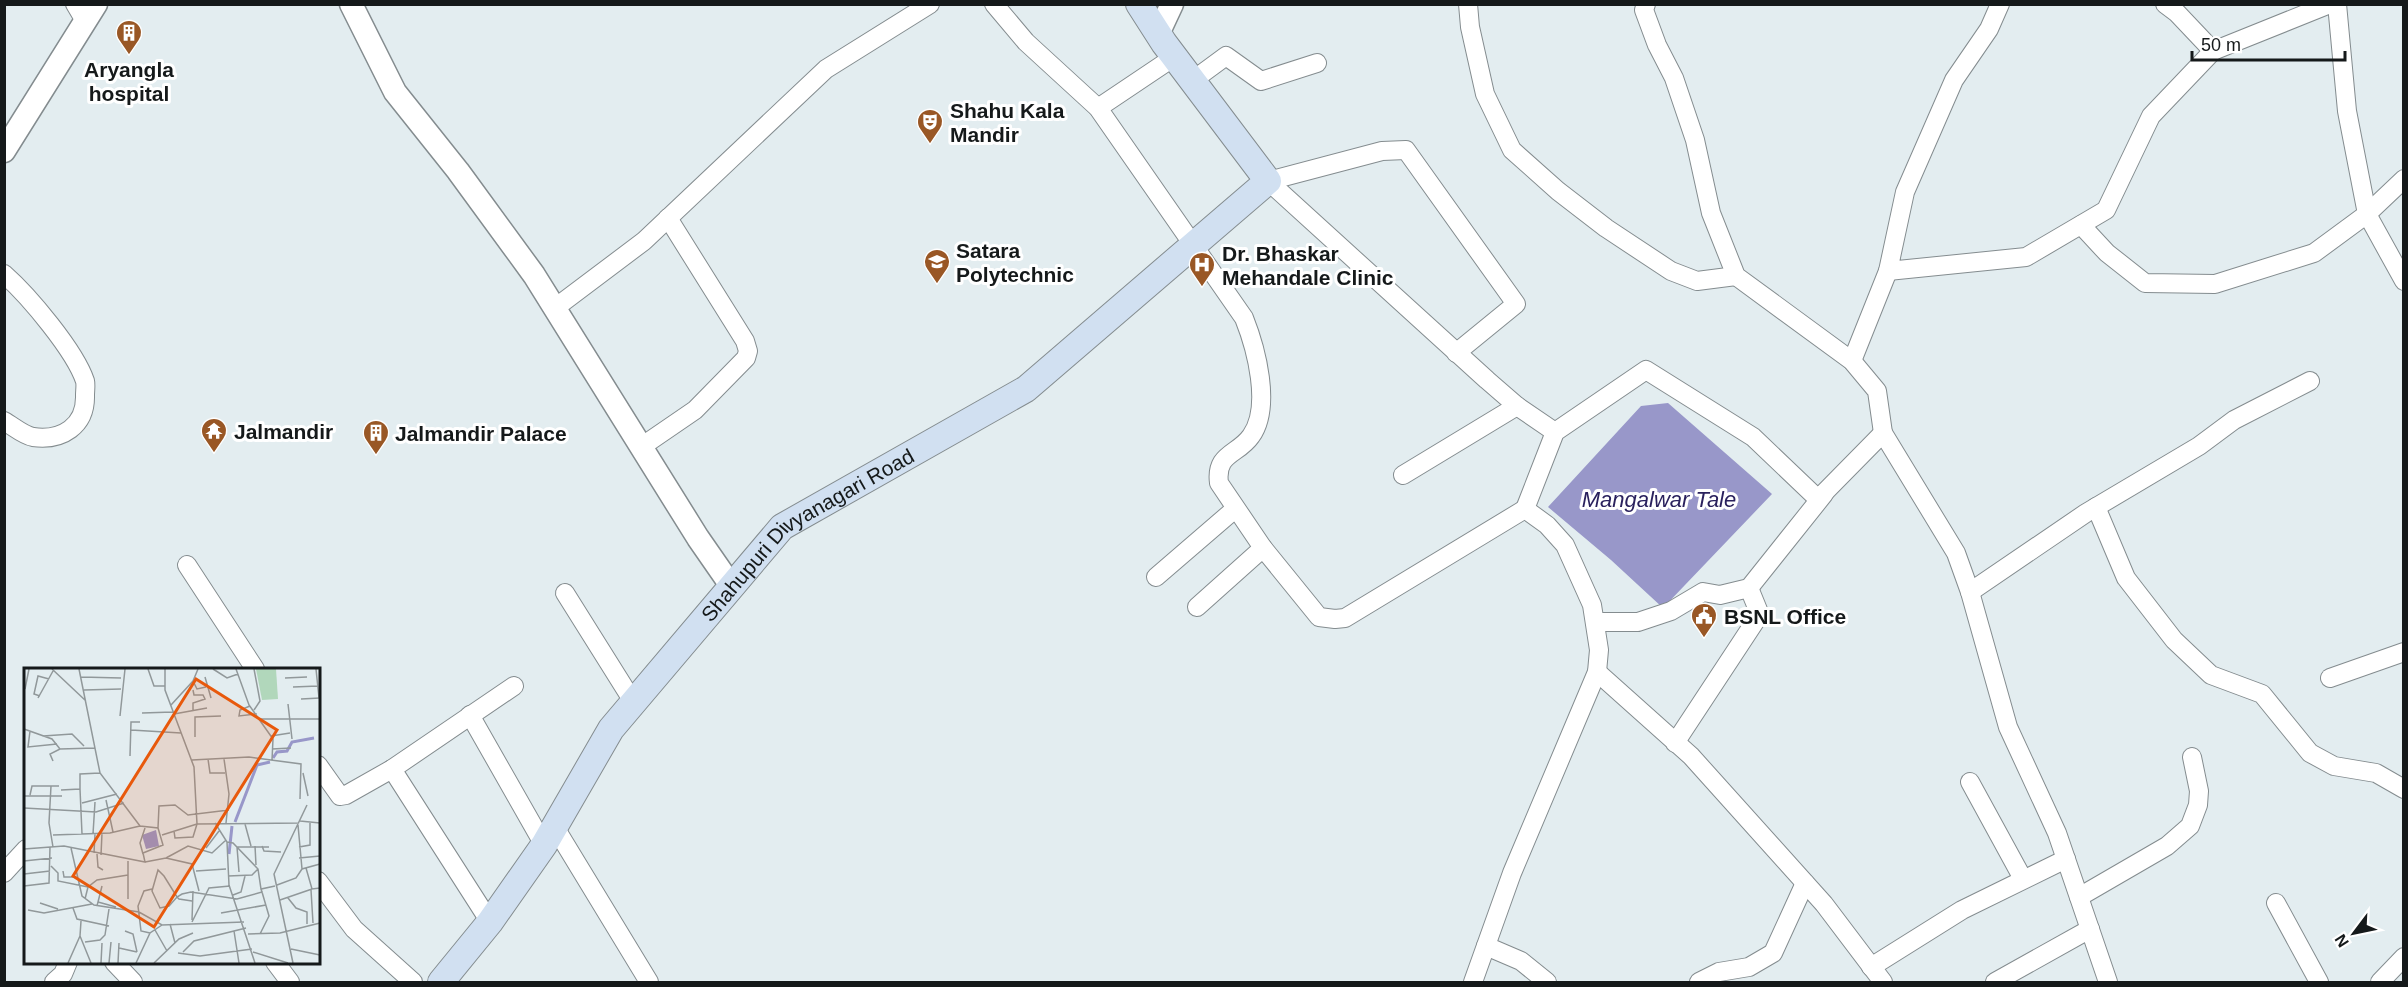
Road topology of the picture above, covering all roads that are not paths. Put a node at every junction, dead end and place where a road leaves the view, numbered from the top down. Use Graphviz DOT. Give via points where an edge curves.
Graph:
graph roads {
  1 [pos="351,4"];
  2 [pos="930,4"];
  3 [pos="994,4"];
  4 [pos="1139,4"];
  5 [pos="1172,4"];
  6 [pos="1468,4"];
  7 [pos="1646,4"];
  8 [pos="2000,4"];
  9 [pos="2165,4"];
  10 [pos="2331,4"];
  11 [pos="2337,4"];
  12 [pos="85,10"];
  13 [pos="1158,34"];
  14 [pos="2213,51"];
  15 [pos="1174,57"];
  16 [pos="1317,63"];
  17 [pos="1192,81"];
  18 [pos="1098,108"];
  19 [pos="4,151"];
  20 [pos="2403,179"];
  21 [pos="1268,182"];
  22 [pos="2367,214"];
  23 [pos="668,218"];
  24 [pos="2081,225"];
  25 [pos="1195,244"];
  26 [pos="1888,271"];
  27 [pos="4,274"];
  28 [pos="1736,276"];
  29 [pos="2403,281"];
  30 [pos="555,308"];
  31 [pos="1456,353"];
  32 [pos="1852,361"];
  33 [pos="2310,381"];
  34 [pos="1517,406"];
  35 [pos="4,421"];
  36 [pos="1555,432"];
  37 [pos="1883,433"];
  38 [pos="641,447"];
  39 [pos="1403,475"];
  40 [pos="1824,494"];
  41 [pos="2096,507"];
  42 [pos="1525,508"];
  43 [pos="1235,509"];
  44 [pos="1263,548"];
  45 [pos="187,565"];
  46 [pos="1156,577"];
  47 [pos="732,587"];
  48 [pos="1749,588"];
  49 [pos="1970,592"];
  50 [pos="565,593"];
  51 [pos="1197,607"];
  52 [pos="1596,622"];
  53 [pos="2403,652"];
  54 [pos="254,668"];
  55 [pos="1597,672"];
  56 [pos="2330,678"];
  57 [pos="514,686"];
  58 [pos="634,703"];
  59 [pos="470,715"];
  60 [pos="1675,743"];
  61 [pos="2192,757"];
  62 [pos="320,768"];
  63 [pos="392,769"];
  64 [pos="1970,782"];
  65 [pos="2403,789"];
  66 [pos="550,835"];
  67 [pos="23,855"];
  68 [pos="2066,859"];
  69 [pos="4,873"];
  70 [pos="2023,879"];
  71 [pos="1805,883"];
  72 [pos="320,884"];
  73 [pos="2079,897"];
  74 [pos="2276,903"];
  75 [pos="490,922"];
  76 [pos="2090,929"];
  77 [pos="1486,946"];
  78 [pos="2403,960"];
  79 [pos="68,963"];
  80 [pos="115,963"];
  81 [pos="276,963"];
  82 [pos="1871,967"];
  83 [pos="54,982"];
  84 [pos="133,982"];
  85 [pos="290,982"];
  86 [pos="413,982"];
  87 [pos="441,982"];
  88 [pos="649,982"];
  89 [pos="1473,982"];
  90 [pos="1547,982"];
  91 [pos="1699,982"];
  92 [pos="1883,982"];
  93 [pos="1995,982"];
  94 [pos="2108,982"];
  95 [pos="2319,982"];
  96 [pos="2380,982"];
  1 -- 30 [label="street" via="395,92 458,171"];
  2 -- 23 [label="street" via="826,69"];
  3 -- 18 [label="street" via="1026,42"];
  4 -- 13 [label="main road"];
  5 -- 13 [label="street"];
  6 -- 28 [label="street" via="1485,93 1512,150 1606,228 1671,271 1697,281"];
  7 -- 28 [label="street" via="1644,10 1674,78 1695,140 1711,213"];
  8 -- 26 [label="street" via="1989,29 1954,80 1905,192"];
  9 -- 14 [label="street"];
  10 -- 14 [label="street"];
  11 -- 22 [label="street" via="2348,111"];
  12 -- 19 [label="street"];
  13 -- 15 [label="main road"];
  14 -- 24 [label="street" via="2151,116 2106,210"];
  15 -- 17 [label="main road"];
  15 -- 18 [label="street"];
  16 -- 17 [label="street" via="1261,81 1226,56"];
  17 -- 21 [label="main road"];
  18 -- 25 [label="street"];
  20 -- 22 [label="street"];
  21 -- 25 [label="main road, Shahupuri Divyanagari Road"];
  21 -- 31 [label="street"];
  21 -- 31 [label="street" via="1382,151 1406,150 1516,304"];
  22 -- 24 [label="street" via="2314,253 2215,284 2145,283 2107,253"];
  22 -- 29 [label="street"];
  23 -- 30 [label="street" via="644,241"];
  23 -- 38 [label="street" via="745,340 748,351 746,358 695,410"];
  24 -- 26 [label="street" via="2026,257"];
  25 -- 43 [label="street" via="1244,318 1255,346 1261,394 1257,425 1251,437 1224,459 1218,475"];
  25 -- 47 [label="main road, Shahupuri Divyanagari Road" via="1026,389 782,527"];
  26 -- 32 [label="street"];
  27 -- 35 [label="street" via="32,301 69,353 86,382 86,409 78,423 56,438 30,437"];
  28 -- 32 [label="street"];
  30 -- 38 [label="street"];
  31 -- 34 [label="street"];
  32 -- 37 [label="street" via="1877,391"];
  33 -- 41 [label="street" via="2234,420 2199,446"];
  34 -- 36 [label="street"];
  34 -- 39 [label="street"];
  36 -- 40 [label="street" via="1646,370 1753,437 1818,499"];
  36 -- 42 [label="street"];
  37 -- 40 [label="street"];
  37 -- 49 [label="street" via="1956,554"];
  38 -- 47 [label="street"];
  40 -- 48 [label="street"];
  41 -- 49 [label="street"];
  41 -- 65 [label="street" via="2126,578 2181,647 2211,675 2262,694 2310,753 2334,766 2376,773"];
  42 -- 44 [label="street" via="1345,618 1319,617"];
  42 -- 52 [label="street" via="1565,545"];
  43 -- 44 [label="street"];
  43 -- 46 [label="street"];
  44 -- 51 [label="street"];
  45 -- 54 [label="street"];
  47 -- 58 [label="main road, Shahupuri Divyanagari Road"];
  48 -- 52 [label="street" via="1720,595 1702,592 1671,611 1638,622"];
  48 -- 60 [label="street" via="1758,617"];
  49 -- 68 [label="street" via="2008,727"];
  50 -- 58 [label="street"];
  52 -- 55 [label="street"];
  53 -- 56 [label="street"];
  55 -- 60 [label="street"];
  55 -- 77 [label="street" via="1512,873"];
  57 -- 59 [label="street"];
  58 -- 66 [label="main road, Shahupuri Divyanagari Road" via="611,729"];
  59 -- 63 [label="street"];
  59 -- 66 [label="street"];
  60 -- 71 [label="street"];
  61 -- 73 [label="street" via="2199,791 2190,826 2167,846"];
  62 -- 63 [label="street" via="340,796"];
  63 -- 75 [label="street"];
  64 -- 70 [label="street"];
  66 -- 75 [label="main road, Shahupuri Divyanagari Road"];
  66 -- 88 [label="street" via="559,834"];
  67 -- 69 [label="street"];
  68 -- 70 [label="street"];
  68 -- 73 [label="street"];
  70 -- 82 [label="street" via="1962,910"];
  71 -- 82 [label="street"];
  71 -- 91 [label="street" via="1773,953 1749,968 1719,972"];
  72 -- 86 [label="street" via="354,929"];
  73 -- 76 [label="street"];
  74 -- 95 [label="street"];
  75 -- 87 [label="main road, Shahupuri Divyanagari Road"];
  76 -- 93 [label="street"];
  76 -- 94 [label="street"];
  77 -- 89 [label="street"];
  77 -- 90 [label="street" via="1521,961"];
  78 -- 96 [label="street"];
  79 -- 83 [label="street"];
  80 -- 84 [label="street"];
  81 -- 85 [label="street"];
  82 -- 92 [label="street"];
}
